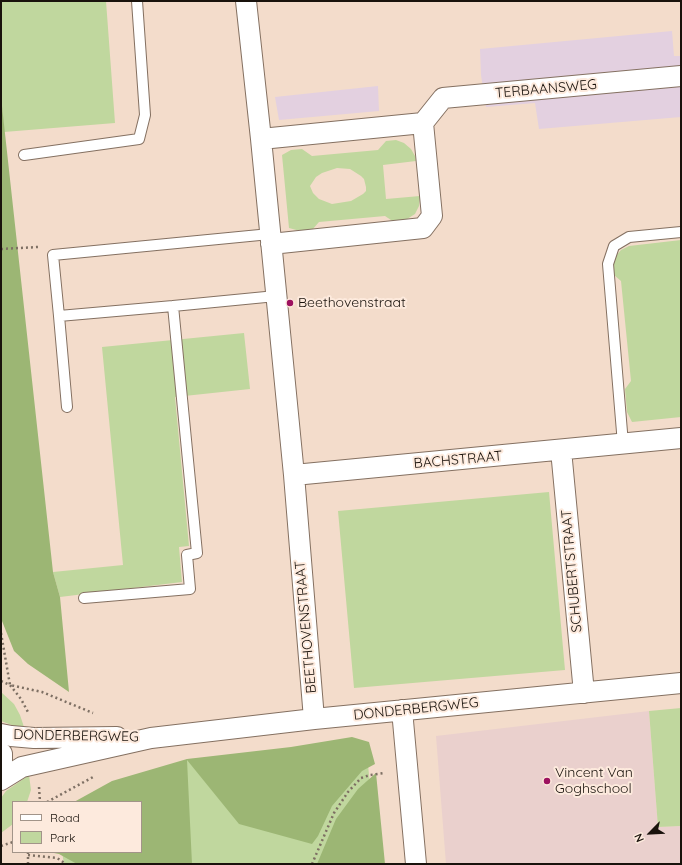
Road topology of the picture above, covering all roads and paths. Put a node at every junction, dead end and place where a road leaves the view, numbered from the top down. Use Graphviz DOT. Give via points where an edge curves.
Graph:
graph roads {
  1 [pos="137,1"];
  2 [pos="246,1"];
  3 [pos="681,76"];
  4 [pos="423,123"];
  5 [pos="261,139"];
  6 [pos="24,155"];
  7 [pos="681,232"];
  8 [pos="271,239"];
  9 [pos="1,249"];
  10 [pos="53,255"];
  11 [pos="276,296"];
  12 [pos="173,306"];
  13 [pos="59,316"];
  14 [pos="67,407"];
  15 [pos="681,438"];
  16 [pos="623,444"];
  17 [pos="561,450"];
  18 [pos="294,475"];
  19 [pos="84,598"];
  20 [pos="1,634"];
  21 [pos="681,683"];
  22 [pos="584,693"];
  23 [pos="402,710"];
  24 [pos="100,716"];
  25 [pos="314,719"];
  26 [pos="1,734"];
  27 [pos="150,738"];
  28 [pos="1,754"];
  29 [pos="1,769"];
  30 [pos="408,770"];
  31 [pos="1,780"];
  32 [pos="12,842"];
  33 [pos="1,846"];
  34 [pos="28,854"];
  35 [pos="28,864"];
  36 [pos="66,864"];
  37 [pos="312,864"];
  38 [pos="416,864"];
  1 -- 6 [label="lane" via="145,115 139,139"];
  2 -- 5 [label="street, BEETHOVENSTRAAT"];
  3 -- 4 [label="street, TERBAANSWEG" via="443,98"];
  4 -- 5 [label="street"];
  4 -- 8 [label="street" via="432,216 423,228"];
  5 -- 8 [label="street, BEETHOVENSTRAAT"];
  7 -- 16 [label="lane" via="629,237 614,246 608,264"];
  8 -- 10 [label="lane"];
  8 -- 11 [label="street, BEETHOVENSTRAAT"];
  9 -- 10 [label="path" via="46,246"];
  10 -- 13 [label="lane"];
  11 -- 12 [label="lane"];
  11 -- 18 [label="street, BEETHOVENSTRAAT"];
  12 -- 13 [label="lane"];
  12 -- 19 [label="lane" via="197,552 187,555 190,589"];
  13 -- 14 [label="lane"];
  15 -- 16 [label="street, BACHSTRAAT"];
  16 -- 17 [label="street, BACHSTRAAT"];
  17 -- 18 [label="street, BACHSTRAAT"];
  17 -- 22 [label="street, SCHUBERTSTRAAT"];
  18 -- 25 [label="street, BEETHOVENSTRAAT"];
  20 -- 24 [label="path" via="10,685 42,692"];
  21 -- 22 [label="street, DONDERBERGWEG"];
  22 -- 23 [label="street, DONDERBERGWEG"];
  23 -- 25 [label="street, DONDERBERGWEG"];
  23 -- 30 [label="street"];
  25 -- 27 [label="street, DONDERBERGWEG"];
  26 -- 27 [label="street, DONDERBERGWEG" via="34,738"];
  27 -- 31 [label="street, DONDERBERGWEG" via="22,767"];
  28 -- 29 [label="main road"];
  30 -- 37 [label="path" via="362,778 348,792 334,813"];
  30 -- 38 [label="street"];
  32 -- 33 [label="path"];
  34 -- 35 [label="path"];
  34 -- 36 [label="path" via="57,858"];
}
